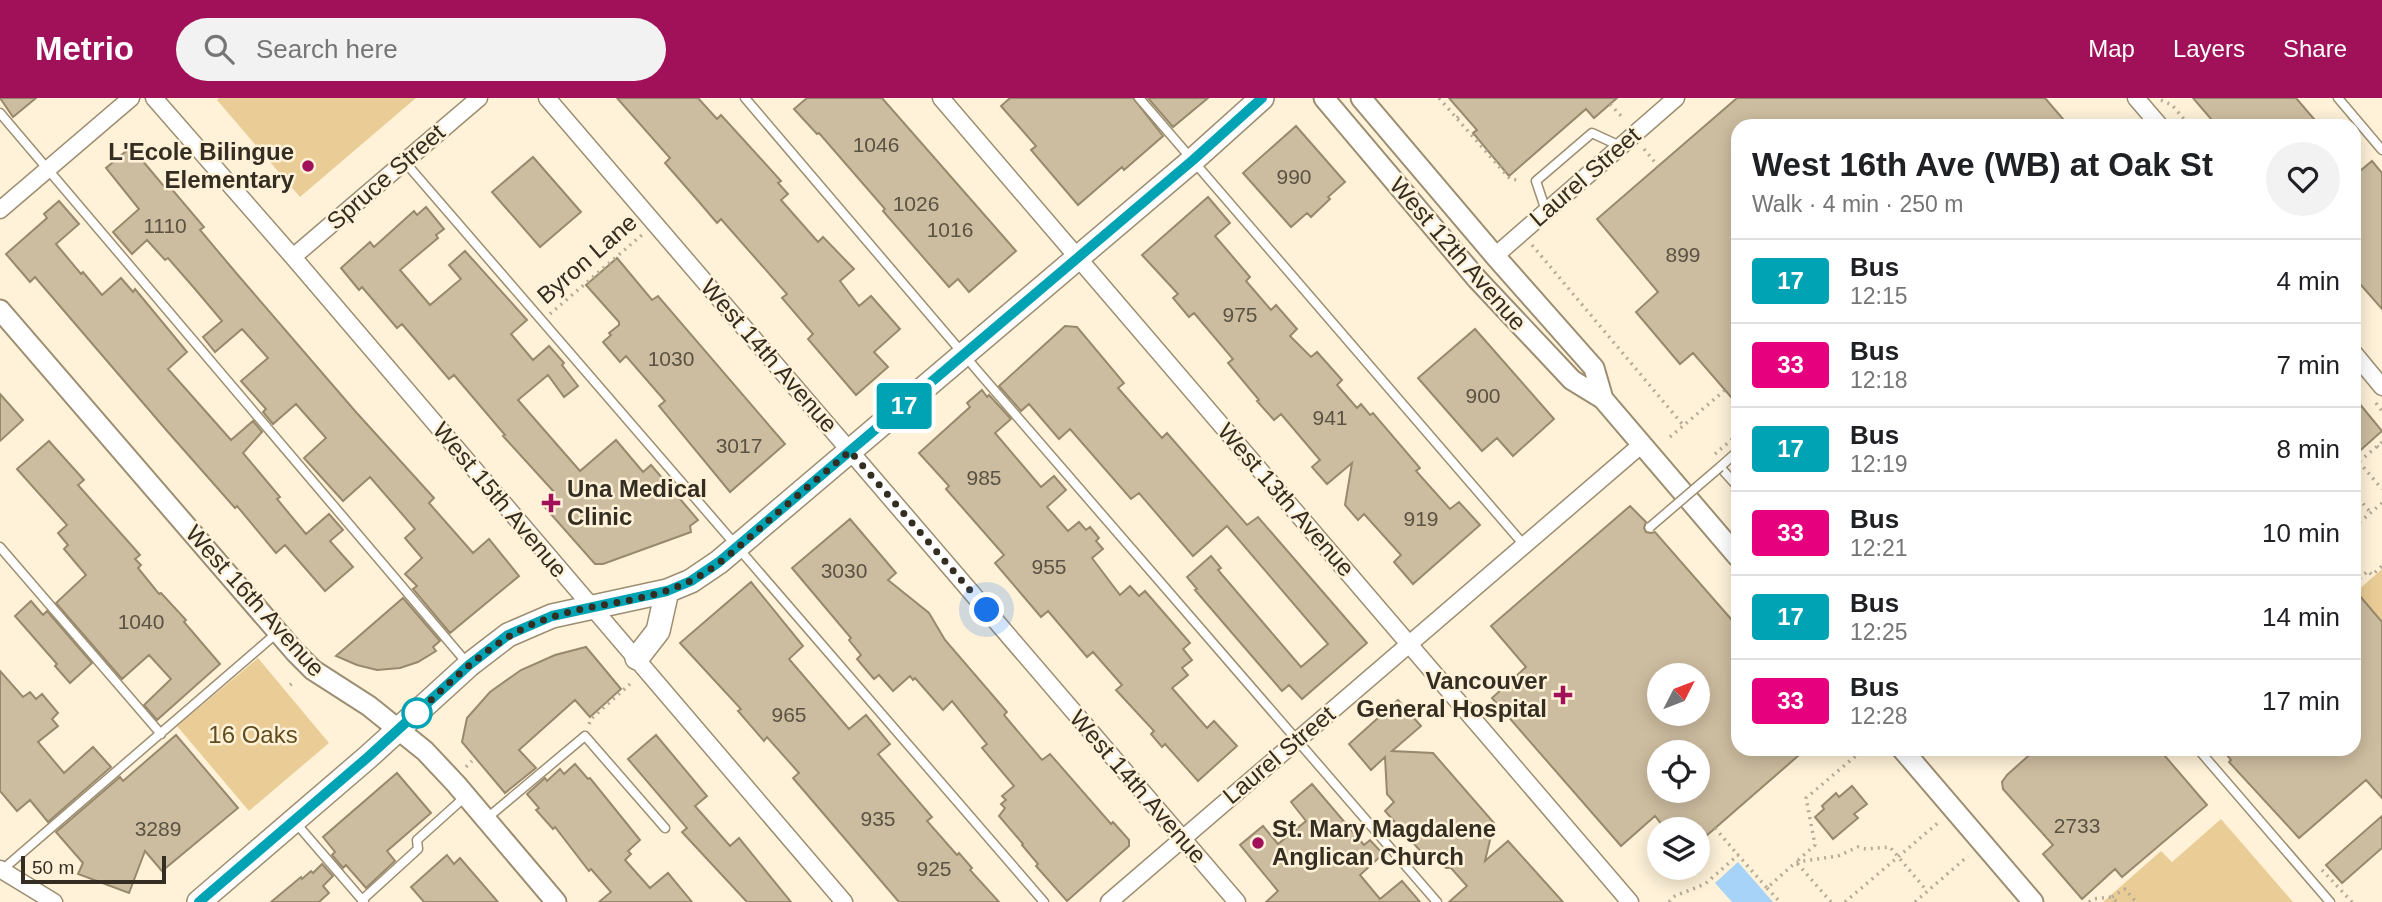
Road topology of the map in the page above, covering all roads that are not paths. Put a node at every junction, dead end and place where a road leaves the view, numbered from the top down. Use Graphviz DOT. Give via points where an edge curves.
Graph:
graph roads {
  1 [pos="131,98"];
  2 [pos="154,98"];
  3 [pos="479,98"];
  4 [pos="547,98"];
  5 [pos="746,98"];
  6 [pos="941,98"];
  7 [pos="1139,98"];
  8 [pos="1262,98"];
  9 [pos="1324,98"];
  10 [pos="1361,98"];
  11 [pos="1676,98"];
  12 [pos="2136,98"];
  13 [pos="2338,98"];
  14 [pos="0,113"];
  15 [pos="2154,119"];
  16 [pos="2356,119"];
  17 [pos="2361,125"];
  18 [pos="1620,146"];
  19 [pos="2382,150"];
  20 [pos="1193,160"];
  21 [pos="404,161"];
  22 [pos="47,170"];
  23 [pos="0,211"];
  24 [pos="1546,211"];
  25 [pos="1495,256"];
  26 [pos="293,257"];
  27 [pos="1077,258"];
  28 [pos="0,310"];
  29 [pos="964,355"];
  30 [pos="2361,362"];
  31 [pos="2382,387"];
  32 [pos="1603,399"];
  33 [pos="1641,445"];
  34 [pos="850,451"];
  35 [pos="1731,457"];
  36 [pos="1720,467"];
  37 [pos="1731,479"];
  38 [pos="1650,527"];
  39 [pos="1524,545"];
  40 [pos="0,547"];
  41 [pos="737,548"];
  42 [pos="1731,549"];
  43 [pos="667,591"];
  44 [pos="592,607"];
  45 [pos="278,632"];
  46 [pos="1410,644"];
  47 [pos="637,658"];
  48 [pos="469,665"];
  49 [pos="398,730"];
  50 [pos="161,734"];
  51 [pos="1298,740"];
  52 [pos="1908,756"];
  53 [pos="2205,756"];
  54 [pos="466,796"];
  55 [pos="486,820"];
  56 [pos="294,821"];
  57 [pos="665,828"];
  58 [pos="1182,838"];
  59 [pos="1,871"];
  60 [pos="363,901"];
  61 [pos="54,902"];
  62 [pos="199,902"];
  63 [pos="556,902"];
  64 [pos="844,902"];
  65 [pos="1044,902"];
  66 [pos="1109,902"];
  67 [pos="1237,902"];
  68 [pos="1437,902"];
  69 [pos="1630,902"];
  70 [pos="2033,902"];
  71 [pos="2330,902"];
  1 -- 22 [label="street"];
  2 -- 26 [label="street, West 15th Avenue"];
  3 -- 21 [label="street, Spruce Street"];
  4 -- 34 [label="street, West 14th Avenue"];
  5 -- 29 [label="lane"];
  6 -- 27 [label="street, West 13th Avenue"];
  7 -- 20 [label="lane"];
  8 -- 20 [label="main road"];
  9 -- 32 [label="street, West 12th Avenue" via="1477,279 1572,380"];
  10 -- 25 [label="street, West 12th Avenue"];
  11 -- 18 [label="street, Laurel Street"];
  12 -- 15 [label="street"];
  13 -- 16 [label="lane"];
  14 -- 22 [label="lane"];
  17 -- 19 [label="lane"];
  18 -- 24 [label="street, Laurel Street"];
  18 -- 24 [label="lane" via="1592,133 1536,181"];
  20 -- 27 [label="main road"];
  20 -- 39 [label="lane"];
  21 -- 26 [label="street, Spruce Street"];
  21 -- 41 [label="lane"];
  22 -- 23 [label="street"];
  22 -- 48 [label="lane"];
  24 -- 25 [label="street, Laurel Street"];
  25 -- 32 [label="street, West 12th Avenue" via="1594,368"];
  26 -- 44 [label="street, West 15th Avenue"];
  27 -- 29 [label="main road"];
  27 -- 46 [label="street, West 13th Avenue"];
  28 -- 45 [label="street, West 16th Avenue"];
  29 -- 34 [label="main road"];
  29 -- 51 [label="lane"];
  30 -- 31 [label="street"];
  32 -- 33 [label="street, West 12th Avenue"];
  33 -- 39 [label="street, Laurel Street"];
  33 -- 42 [label="street, West 12th Avenue"];
  34 -- 41 [label="main road"];
  34 -- 58 [label="street, West 14th Avenue"];
  35 -- 36 [label="lane"];
  36 -- 37 [label="lane"];
  36 -- 38 [label="lane, bridge"];
  39 -- 46 [label="street, Laurel Street"];
  40 -- 50 [label="lane"];
  41 -- 43 [label="main road" via="691,581"];
  41 -- 65 [label="lane"];
  43 -- 44 [label="main road"];
  43 -- 47 [label="main road" via="658,631"];
  44 -- 47 [label="street, West 15th Avenue"];
  44 -- 48 [label="main road" via="552,616 508,635"];
  45 -- 49 [label="street, West 16th Avenue" via="313,670"];
  45 -- 50 [label="lane"];
  46 -- 51 [label="street, Laurel Street"];
  46 -- 69 [label="street, West 13th Avenue"];
  47 -- 64 [label="street, West 15th Avenue"];
  48 -- 49 [label="main road"];
  49 -- 54 [label="street, West 16th Avenue" via="425,751"];
  49 -- 56 [label="main road"];
  50 -- 59 [label="lane"];
  51 -- 58 [label="street, Laurel Street"];
  51 -- 68 [label="lane"];
  52 -- 70 [label="street"];
  53 -- 71 [label="lane"];
  54 -- 55 [label="street, West 16th Avenue"];
  54 -- 60 [label="lane" via="416,839 418,849"];
  55 -- 57 [label="lane" via="585,736"];
  55 -- 63 [label="street, West 16th Avenue"];
  56 -- 60 [label="lane"];
  56 -- 62 [label="main road"];
  58 -- 66 [label="street, Laurel Street"];
  58 -- 67 [label="street, West 14th Avenue"];
  59 -- 61 [label="street"];
}
